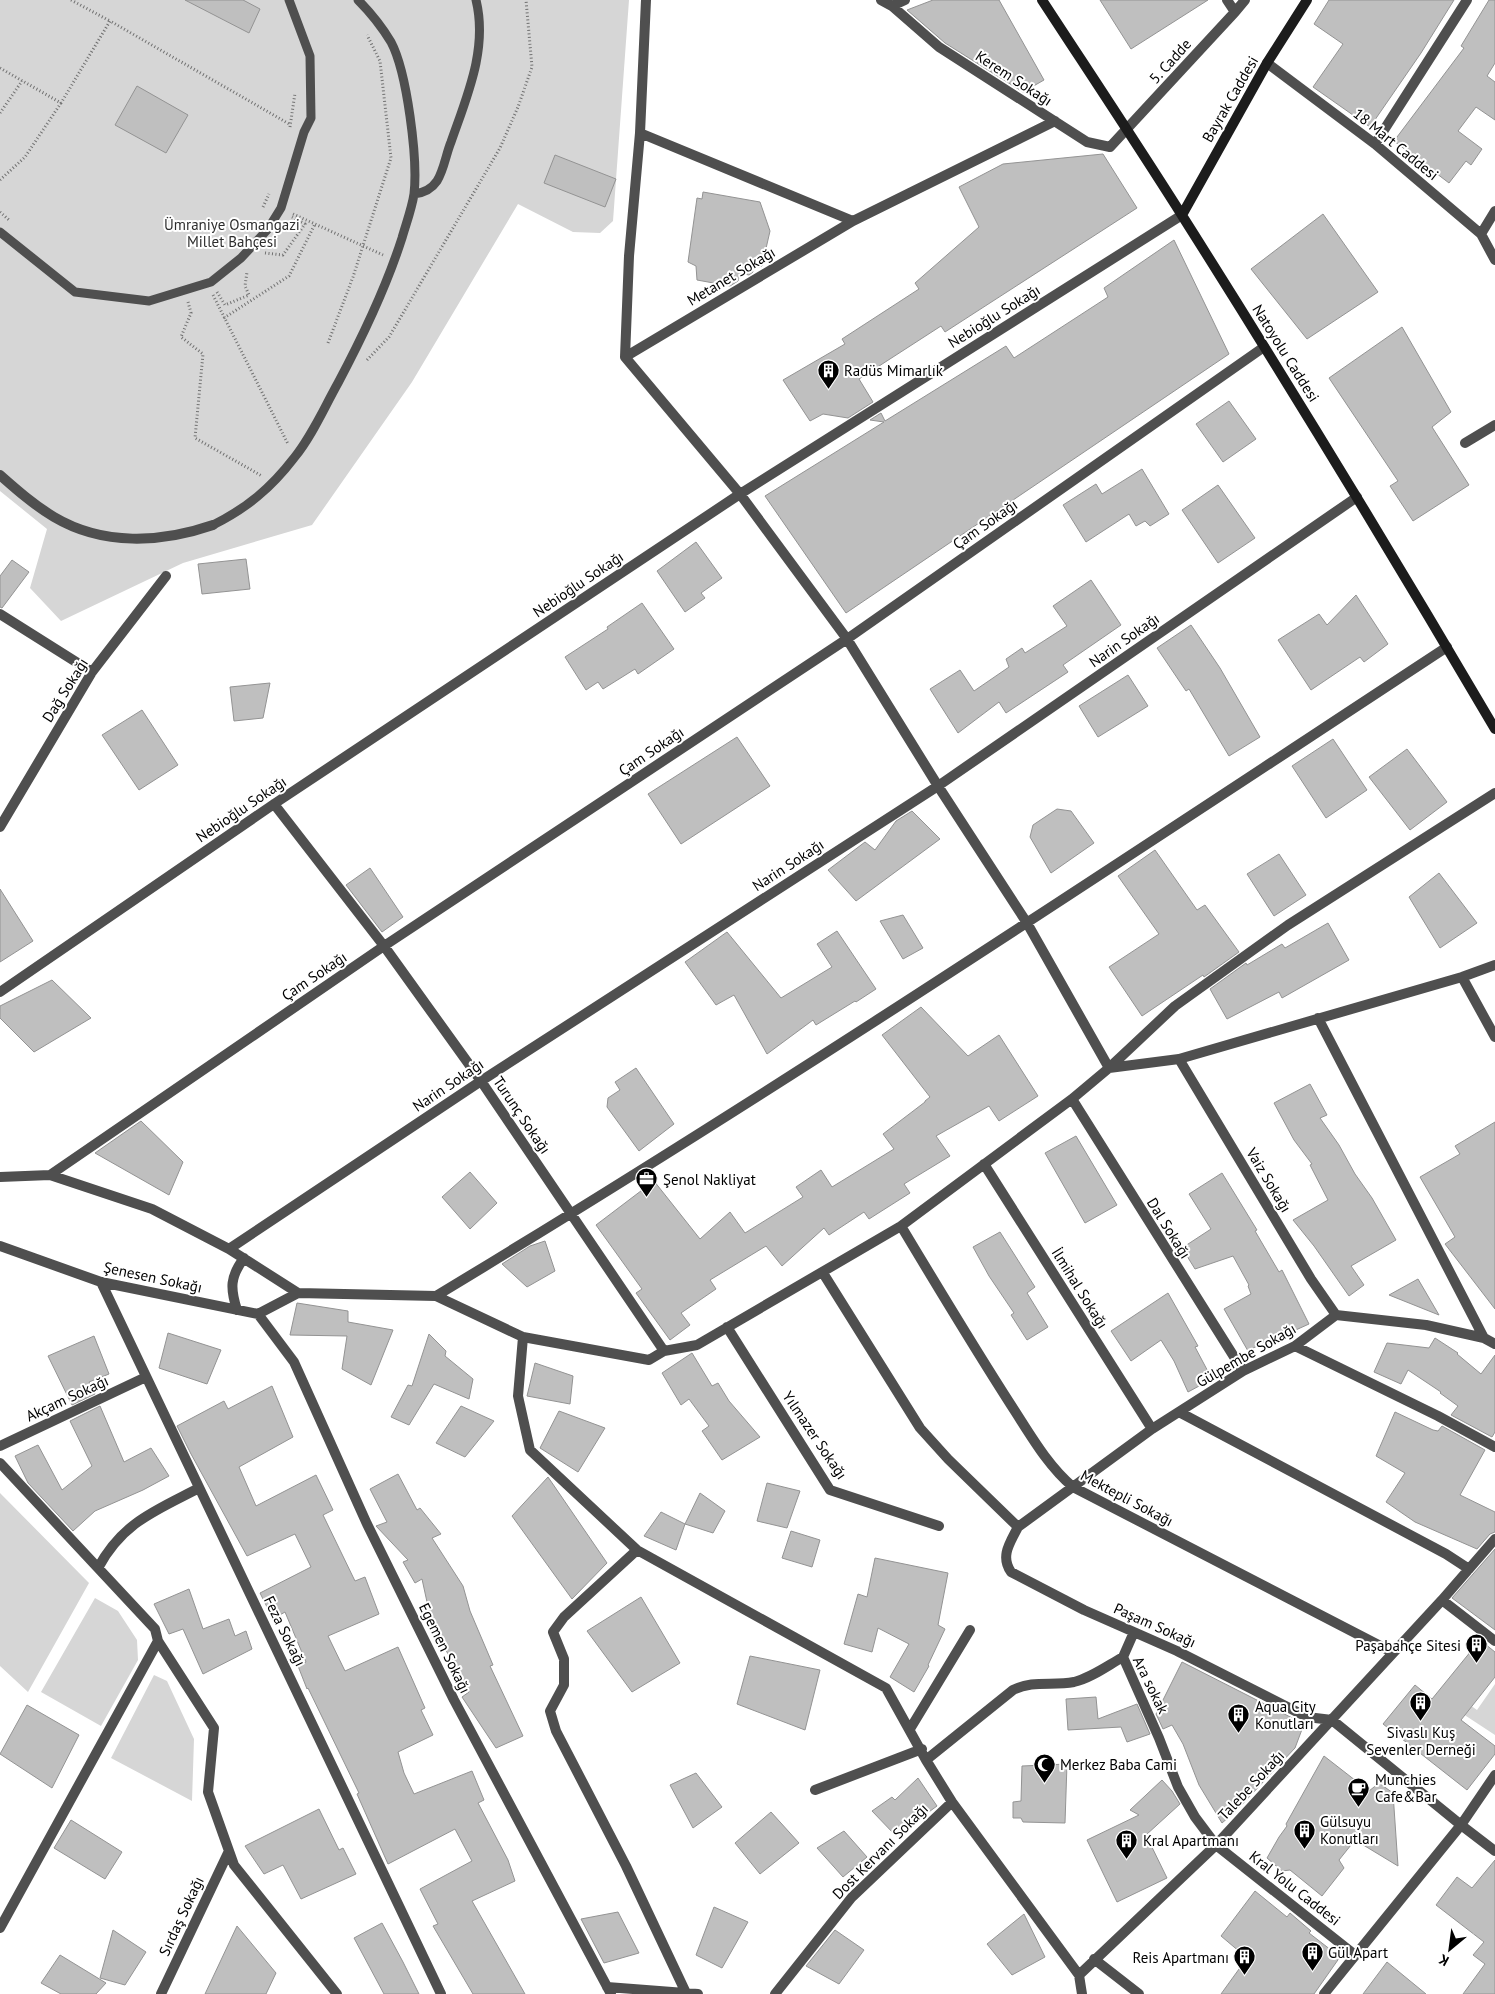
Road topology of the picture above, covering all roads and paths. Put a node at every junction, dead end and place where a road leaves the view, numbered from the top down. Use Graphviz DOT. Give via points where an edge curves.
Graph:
graph roads {
  1 [pos="71,0"];
  2 [pos="289,0"];
  3 [pos="358,0"];
  4 [pos="476,0"];
  5 [pos="526,0"];
  6 [pos="646,0"];
  7 [pos="881,0"];
  8 [pos="905,0"];
  9 [pos="1042,0"];
  10 [pos="1227,0"];
  11 [pos="1245,0"];
  12 [pos="1307,0"];
  13 [pos="1467,0"];
  14 [pos="892,6"];
  15 [pos="1235,12"];
  16 [pos="110,21"];
  17 [pos="365,29"];
  18 [pos="1267,63"];
  19 [pos="0,68"];
  20 [pos="22,81"];
  21 [pos="296,85"];
  22 [pos="61,103"];
  23 [pos="0,113"];
  24 [pos="1055,121"];
  25 [pos="290,124"];
  26 [pos="1127,131"];
  27 [pos="289,132"];
  28 [pos="304,132"];
  29 [pos="640,133"];
  30 [pos="1375,144"];
  31 [pos="0,180"];
  32 [pos="270,192"];
  33 [pos="414,194"];
  34 [pos="1495,210"];
  35 [pos="0,212"];
  36 [pos="261,212"];
  37 [pos="1182,215"];
  38 [pos="853,221"];
  39 [pos="15,225"];
  40 [pos="0,232"];
  41 [pos="1481,234"];
  42 [pos="363,246"];
  43 [pos="1495,260"];
  44 [pos="395,261"];
  45 [pos="184,290"];
  46 [pos="328,343"];
  47 [pos="1264,347"];
  48 [pos="625,356"];
  49 [pos="362,365"];
  50 [pos="1495,425"];
  51 [pos="1465,443"];
  52 [pos="294,458"];
  53 [pos="0,475"];
  54 [pos="273,482"];
  55 [pos="740,494"];
  56 [pos="1357,497"];
  57 [pos="213,525"];
  58 [pos="166,576"];
  59 [pos="0,614"];
  60 [pos="847,639"];
  61 [pos="1447,647"];
  62 [pos="92,672"];
  63 [pos="1495,729"];
  64 [pos="938,786"];
  65 [pos="1495,793"];
  66 [pos="274,804"];
  67 [pos="3,813"];
  68 [pos="0,827"];
  69 [pos="1027,923"];
  70 [pos="384,946"];
  71 [pos="1495,965"];
  72 [pos="1462,976"];
  73 [pos="0,992"];
  74 [pos="1318,1018"];
  75 [pos="1495,1037"];
  76 [pos="1179,1058"];
  77 [pos="1110,1068"];
  78 [pos="481,1081"];
  79 [pos="1072,1099"];
  80 [pos="984,1164"];
  81 [pos="0,1168"];
  82 [pos="14,1175"];
  83 [pos="50,1175"];
  84 [pos="0,1177"];
  85 [pos="571,1214"];
  86 [pos="901,1226"];
  87 [pos="0,1246"];
  88 [pos="229,1249"];
  89 [pos="244,1258"];
  90 [pos="823,1273"];
  91 [pos="101,1282"];
  92 [pos="298,1293"];
  93 [pos="436,1296"];
  94 [pos="237,1310"];
  95 [pos="258,1314"];
  96 [pos="1336,1315"];
  97 [pos="727,1327"];
  98 [pos="523,1337"];
  99 [pos="1484,1338"];
  100 [pos="1495,1344"];
  101 [pos="1295,1346"];
  102 [pos="664,1351"];
  103 [pos="1243,1371"];
  104 [pos="146,1377"];
  105 [pos="1179,1412"];
  106 [pos="1152,1429"];
  107 [pos="0,1446"];
  108 [pos="1495,1447"];
  109 [pos="0,1463"];
  110 [pos="1073,1487"];
  111 [pos="200,1488"];
  112 [pos="939,1526"];
  113 [pos="1018,1528"];
  114 [pos="1495,1539"];
  115 [pos="637,1550"];
  116 [pos="98,1568"];
  117 [pos="1469,1569"];
  118 [pos="1442,1600"];
  119 [pos="970,1630"];
  120 [pos="1134,1632"];
  121 [pos="158,1641"];
  122 [pos="1495,1641"];
  123 [pos="1392,1652"];
  124 [pos="1123,1657"];
  125 [pos="1332,1720"];
  126 [pos="910,1729"];
  127 [pos="922,1749"];
  128 [pos="926,1760"];
  129 [pos="1495,1775"];
  130 [pos="815,1790"];
  131 [pos="952,1802"];
  132 [pos="1461,1825"];
  133 [pos="1216,1845"];
  134 [pos="229,1851"];
  135 [pos="1495,1851"];
  136 [pos="0,1928"];
  137 [pos="1355,1954"];
  138 [pos="1094,1959"];
  139 [pos="1078,1975"];
  140 [pos="329,1983"];
  141 [pos="609,1990"];
  142 [pos="686,1993"];
  143 [pos="161,1994"];
  144 [pos="324,1994"];
  145 [pos="337,1994"];
  146 [pos="441,1994"];
  147 [pos="698,1994"];
  148 [pos="774,1994"];
  149 [pos="1082,1994"];
  150 [pos="1139,1994"];
  151 [pos="1324,1994"];
  1 -- 16 [label="path"];
  2 -- 28 [label="lane" via="310,56 311,118"];
  3 -- 33 [label="lane" via="391,42 401,71 411,126"];
  4 -- 33 [label="lane" via="480,35 472,81 437,181 423,193"];
  5 -- 49 [label="path" via="532,67 500,148 389,337"];
  6 -- 29 [label="street"];
  7 -- 14 [label="street, Kerem Sokağı"];
  8 -- 14 [label="street"];
  9 -- 26 [label="main road, Natoyolu Caddesi"];
  10 -- 15 [label="street"];
  11 -- 15 [label="street, 5. Cadde"];
  12 -- 18 [label="main road, Bayrak Caddesi"];
  13 -- 30 [label="street"];
  14 -- 24 [label="street, Kerem Sokağı" via="939,48"];
  15 -- 26 [label="street, 5. Cadde"];
  16 -- 22 [label="path"];
  16 -- 25 [label="path"];
  17 -- 42 [label="path" via="380,61 391,158"];
  18 -- 30 [label="street, 18 Mart Caddesi"];
  18 -- 37 [label="main road, Bayrak Caddesi"];
  19 -- 20 [label="path"];
  20 -- 22 [label="path"];
  20 -- 23 [label="path"];
  21 -- 25 [label="path"];
  22 -- 31 [label="path" via="26,156"];
  24 -- 26 [label="street, Kerem Sokağı" via="1087,142 1110,146"];
  24 -- 38 [label="street, Metanet Sokağı"];
  25 -- 27 [label="path"];
  25 -- 28 [label="path"];
  26 -- 37 [label="main road, Natoyolu Caddesi"];
  28 -- 45 [label="lane" via="281,208 268,229 211,282"];
  29 -- 38 [label="street"];
  29 -- 48 [label="street" via="629,256"];
  30 -- 41 [label="street, 18 Mart Caddesi"];
  32 -- 36 [label="path"];
  33 -- 44 [label="lane"];
  34 -- 41 [label="street"];
  35 -- 39 [label="path"];
  37 -- 47 [label="main road, Natoyolu Caddesi"];
  37 -- 55 [label="street, Nebioğlu Sokağı"];
  38 -- 48 [label="street, Metanet Sokağı"];
  40 -- 45 [label="lane" via="75,292 149,301"];
  41 -- 43 [label="street, 18 Mart Caddesi"];
  42 -- 44 [label="path"];
  42 -- 46 [label="path"];
  42 -- 52 [label="path" via="315,224 289,276 224,318"];
  44 -- 52 [label="lane" via="354,352"];
  45 -- 54 [label="path" via="191,313 181,337 203,354 195,438"];
  47 -- 56 [label="main road, Natoyolu Caddesi"];
  47 -- 60 [label="street, Çam Sokağı"];
  48 -- 55 [label="street"];
  50 -- 51 [label="street"];
  52 -- 54 [label="lane"];
  53 -- 57 [label="street" via="56,518 90,532 124,539 161,538"];
  54 -- 57 [label="lane" via="251,503"];
  55 -- 60 [label="street"];
  55 -- 66 [label="street, Nebioğlu Sokağı"];
  56 -- 61 [label="main road, Natoyolu Caddesi"];
  56 -- 64 [label="street, Narin Sokağı"];
  58 -- 62 [label="street, Dağ Sokağı"];
  59 -- 62 [label="street"];
  60 -- 64 [label="street"];
  60 -- 70 [label="street, Çam Sokağı"];
  61 -- 63 [label="main road, Natoyolu Caddesi"];
  61 -- 69 [label="street"];
  62 -- 67 [label="street, Dağ Sokağı"];
  64 -- 69 [label="street"];
  64 -- 78 [label="street, Narin Sokağı"];
  65 -- 77 [label="street" via="1280,931 1175,1006"];
  66 -- 70 [label="street, Turunç Sokağı"];
  66 -- 73 [label="street, Nebioğlu Sokağı"];
  67 -- 68 [label="street, Dağ Sokağı"];
  69 -- 77 [label="street"];
  69 -- 85 [label="street"];
  70 -- 78 [label="street, Turunç Sokağı"];
  70 -- 83 [label="street, Çam Sokağı"];
  71 -- 72 [label="street"];
  72 -- 74 [label="street"];
  72 -- 75 [label="street"];
  74 -- 76 [label="street"];
  74 -- 99 [label="street"];
  76 -- 77 [label="street"];
  76 -- 96 [label="street, Vaiz Sokağı" via="1311,1279"];
  77 -- 79 [label="street"];
  78 -- 85 [label="street, Turunç Sokağı"];
  78 -- 88 [label="street, Narin Sokağı"];
  79 -- 80 [label="street"];
  79 -- 103 [label="street, Dal Sokağı"];
  80 -- 86 [label="street"];
  80 -- 106 [label="street, İlmihal Sokağı"];
  81 -- 82 [label="street"];
  82 -- 83 [label="street"];
  82 -- 84 [label="street"];
  83 -- 88 [label="street" via="152,1209"];
  85 -- 93 [label="street"];
  85 -- 102 [label="street, Turunç Sokağı"];
  86 -- 90 [label="street"];
  86 -- 110 [label="street, Mektepli Sokağı" via="1048,1461"];
  87 -- 91 [label="street, Şenesen Sokağı"];
  88 -- 89 [label="street"];
  89 -- 92 [label="street"];
  89 -- 94 [label="street" via="232,1280"];
  90 -- 97 [label="street"];
  90 -- 113 [label="street" via="920,1428"];
  91 -- 94 [label="street, Şenesen Sokağı"];
  91 -- 104 [label="street, Feza Sokağı"];
  92 -- 93 [label="street"];
  92 -- 95 [label="street"];
  93 -- 98 [label="street"];
  94 -- 95 [label="street, Şenesen Sokağı"];
  95 -- 141 [label="street, Egemen Sokağı" via="294,1362 367,1524 454,1700"];
  96 -- 99 [label="street" via="1426,1325"];
  96 -- 101 [label="street, Gülpembe Sokağı"];
  97 -- 102 [label="street" via="697,1345"];
  97 -- 112 [label="street, Yılmazer Sokağı" via="830,1490"];
  98 -- 102 [label="street" via="649,1360"];
  98 -- 115 [label="street" via="518,1396 530,1450"];
  99 -- 100 [label="street"];
  101 -- 103 [label="street, Gülpembe Sokağı"];
  101 -- 108 [label="street"];
  103 -- 105 [label="street, Gülpembe Sokağı"];
  104 -- 107 [label="street, Akçam Sokağı"];
  104 -- 111 [label="street, Feza Sokağı"];
  105 -- 106 [label="street, Gülpembe Sokağı"];
  105 -- 117 [label="street"];
  106 -- 110 [label="street, Gülpembe Sokağı"];
  109 -- 116 [label="street"];
  110 -- 113 [label="street, Gülpembe Sokağı"];
  110 -- 123 [label="street, Mektepli Sokağı"];
  111 -- 116 [label="street" via="127,1529 106,1553"];
  111 -- 146 [label="street, Feza Sokağı"];
  113 -- 120 [label="street, Paşam Sokağı" via="1006,1550 1005,1558 1011,1572"];
  114 -- 117 [label="street, Talebe Sokağı"];
  115 -- 126 [label="street" via="886,1688"];
  115 -- 142 [label="street" via="564,1617 553,1632 564,1659 564,1685 550,1711 556,1731 626,1866"];
  116 -- 121 [label="street" via="155,1629"];
  117 -- 118 [label="street, Talebe Sokağı"];
  118 -- 122 [label="street"];
  118 -- 123 [label="street, Talebe Sokağı"];
  119 -- 126 [label="street"];
  120 -- 124 [label="street"];
  120 -- 125 [label="street, Paşam Sokağı" via="1307,1717"];
  121 -- 134 [label="street" via="214,1728 208,1792"];
  121 -- 136 [label="street"];
  123 -- 125 [label="street, Talebe Sokağı"];
  124 -- 128 [label="street, Ara sokak" via="1074,1682 1022,1685 1012,1690"];
  124 -- 133 [label="street, Ara sokak" via="1160,1738 1178,1787"];
  125 -- 132 [label="street"];
  125 -- 133 [label="street, Talebe Sokağı"];
  126 -- 127 [label="street"];
  127 -- 128 [label="street"];
  127 -- 130 [label="street"];
  128 -- 131 [label="street"];
  129 -- 132 [label="street"];
  131 -- 139 [label="street"];
  131 -- 148 [label="street, Dost Kervanı Sokağı" via="852,1897"];
  132 -- 135 [label="street"];
  132 -- 137 [label="street"];
  133 -- 137 [label="street, Kral Yolu Caddesi"];
  133 -- 138 [label="street, Talebe Sokağı"];
  134 -- 140 [label="street" via="234,1865"];
  134 -- 143 [label="street, Sırdaş Sokağı"];
  137 -- 151 [label="street"];
  138 -- 139 [label="street, Talebe Sokağı"];
  138 -- 150 [label="street"];
  139 -- 149 [label="street"];
  140 -- 144 [label="street"];
  140 -- 145 [label="street"];
  141 -- 142 [label="street"];
  142 -- 147 [label="street"];
}
